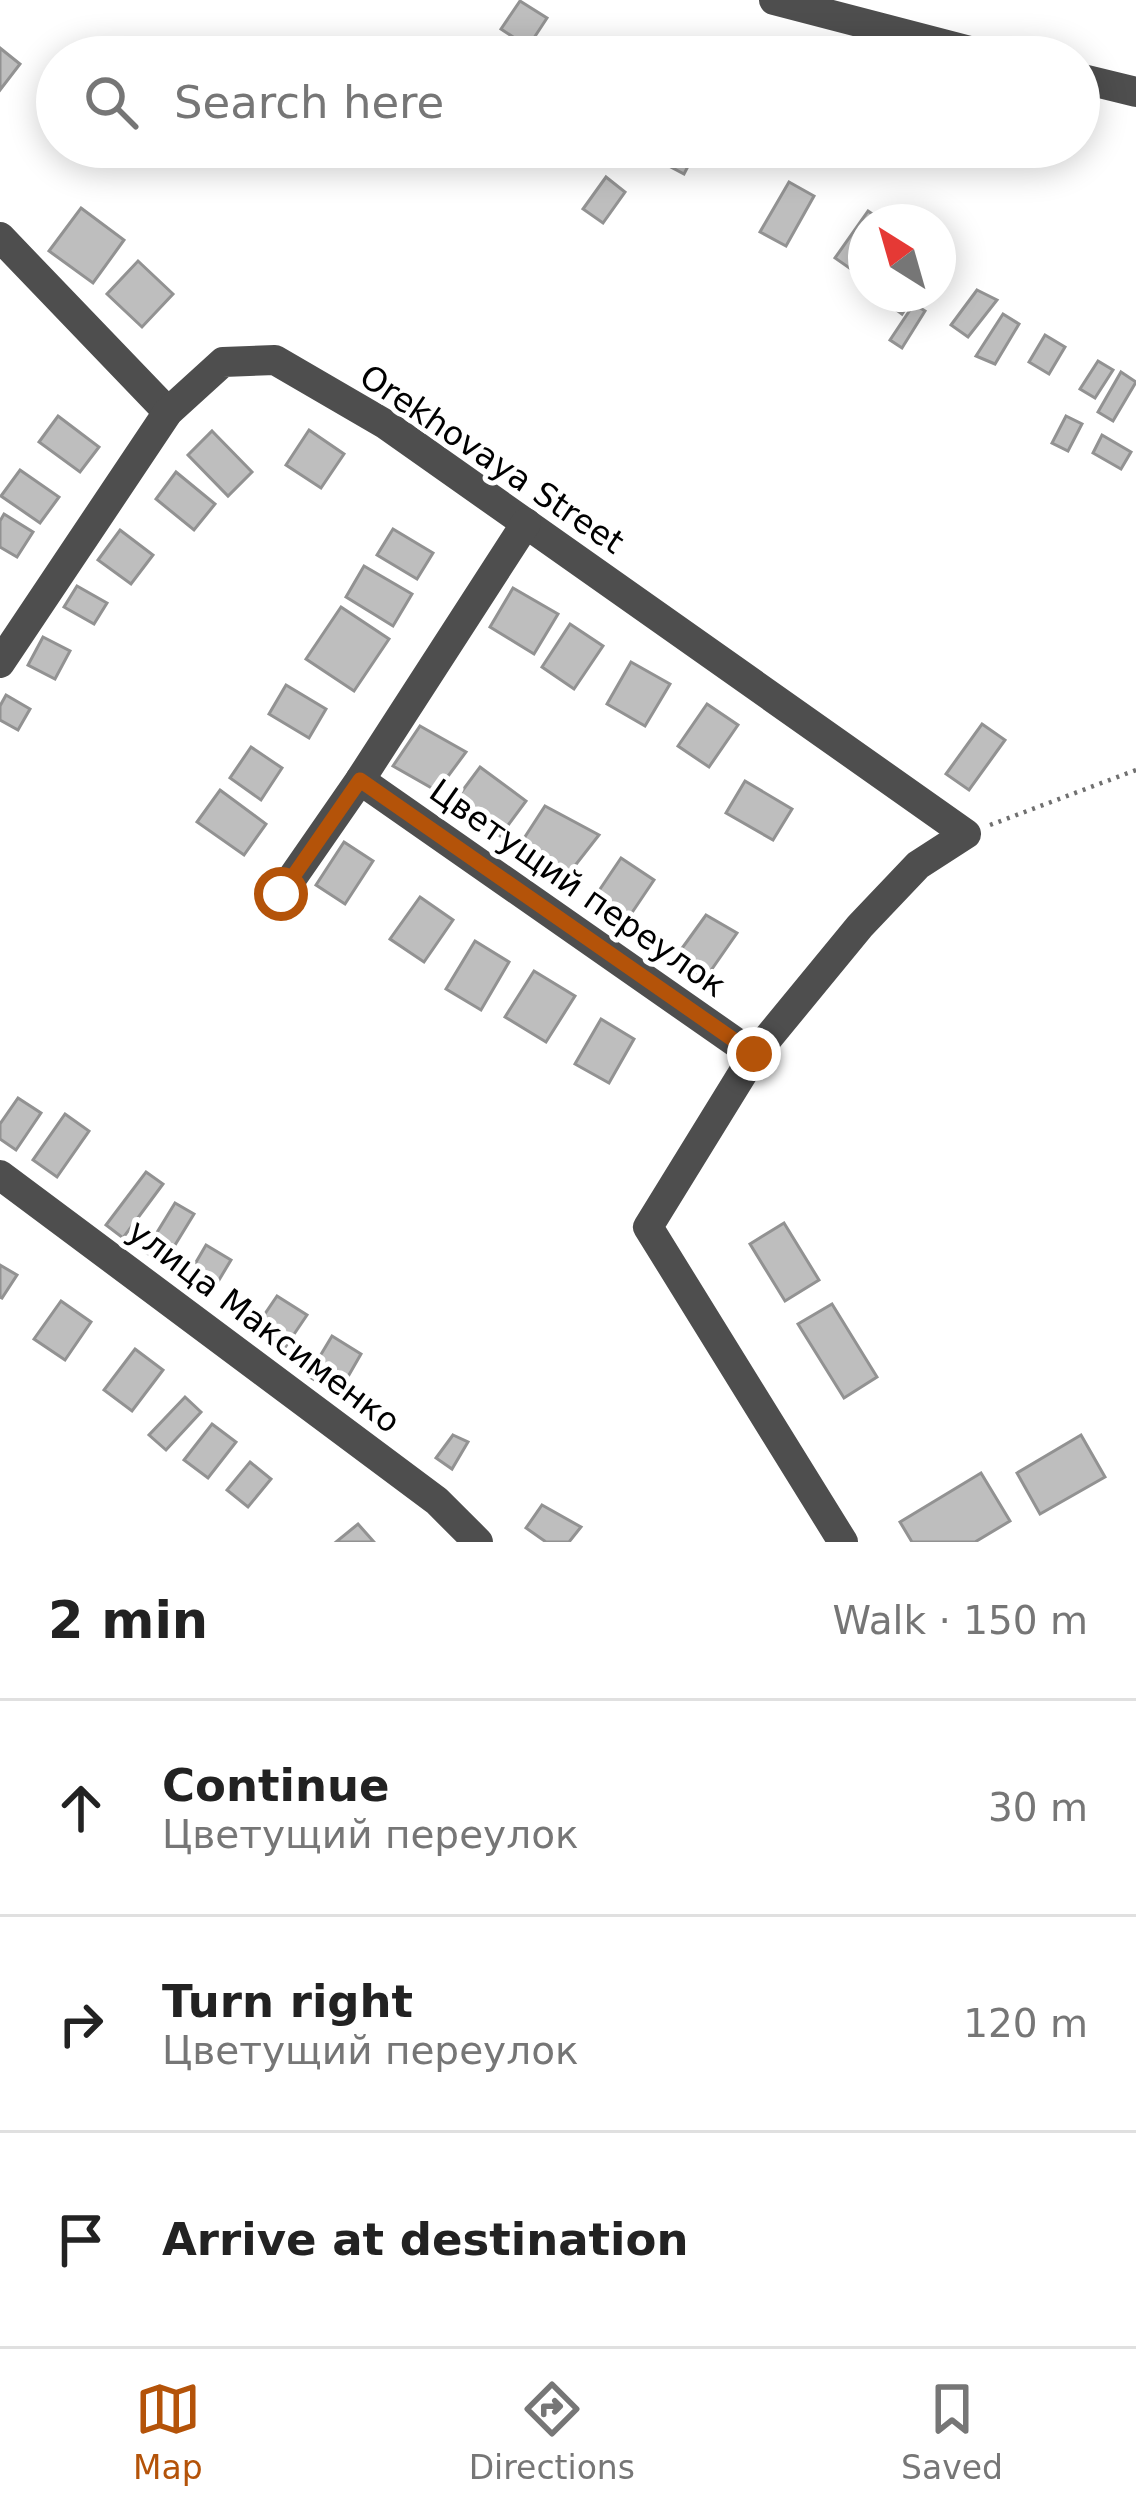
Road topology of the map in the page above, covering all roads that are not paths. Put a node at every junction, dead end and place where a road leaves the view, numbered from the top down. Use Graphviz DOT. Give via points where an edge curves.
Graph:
graph roads {
  1 [pos="774,0"];
  2 [pos="912,36"];
  3 [pos="1100,83"];
  4 [pos="1136,92"];
  5 [pos="0,237"];
  6 [pos="168,412"];
  7 [pos="526,524"];
  8 [pos="0,663"];
  9 [pos="360,780"];
  10 [pos="281,894"];
  11 [pos="754,1054"];
  12 [pos="0,1174"];
  13 [pos="478,1542"];
  14 [pos="843,1542"];
  1 -- 2 [label="street"];
  3 -- 4 [label="street"];
  5 -- 6 [label="street"];
  6 -- 7 [label="street, Orekhovaya Street" via="223,362 275,360 385,424"];
  6 -- 8 [label="street, Orekhovaya Street"];
  7 -- 9 [label="street"];
  7 -- 11 [label="street, Orekhovaya Street" via="966,834 918,865"];
  9 -- 10 [label="street"];
  9 -- 11 [label="street, Цветущий переулок"];
  11 -- 14 [label="street" via="648,1227"];
  12 -- 13 [label="street, улица Максименко" via="437,1501"];
}
